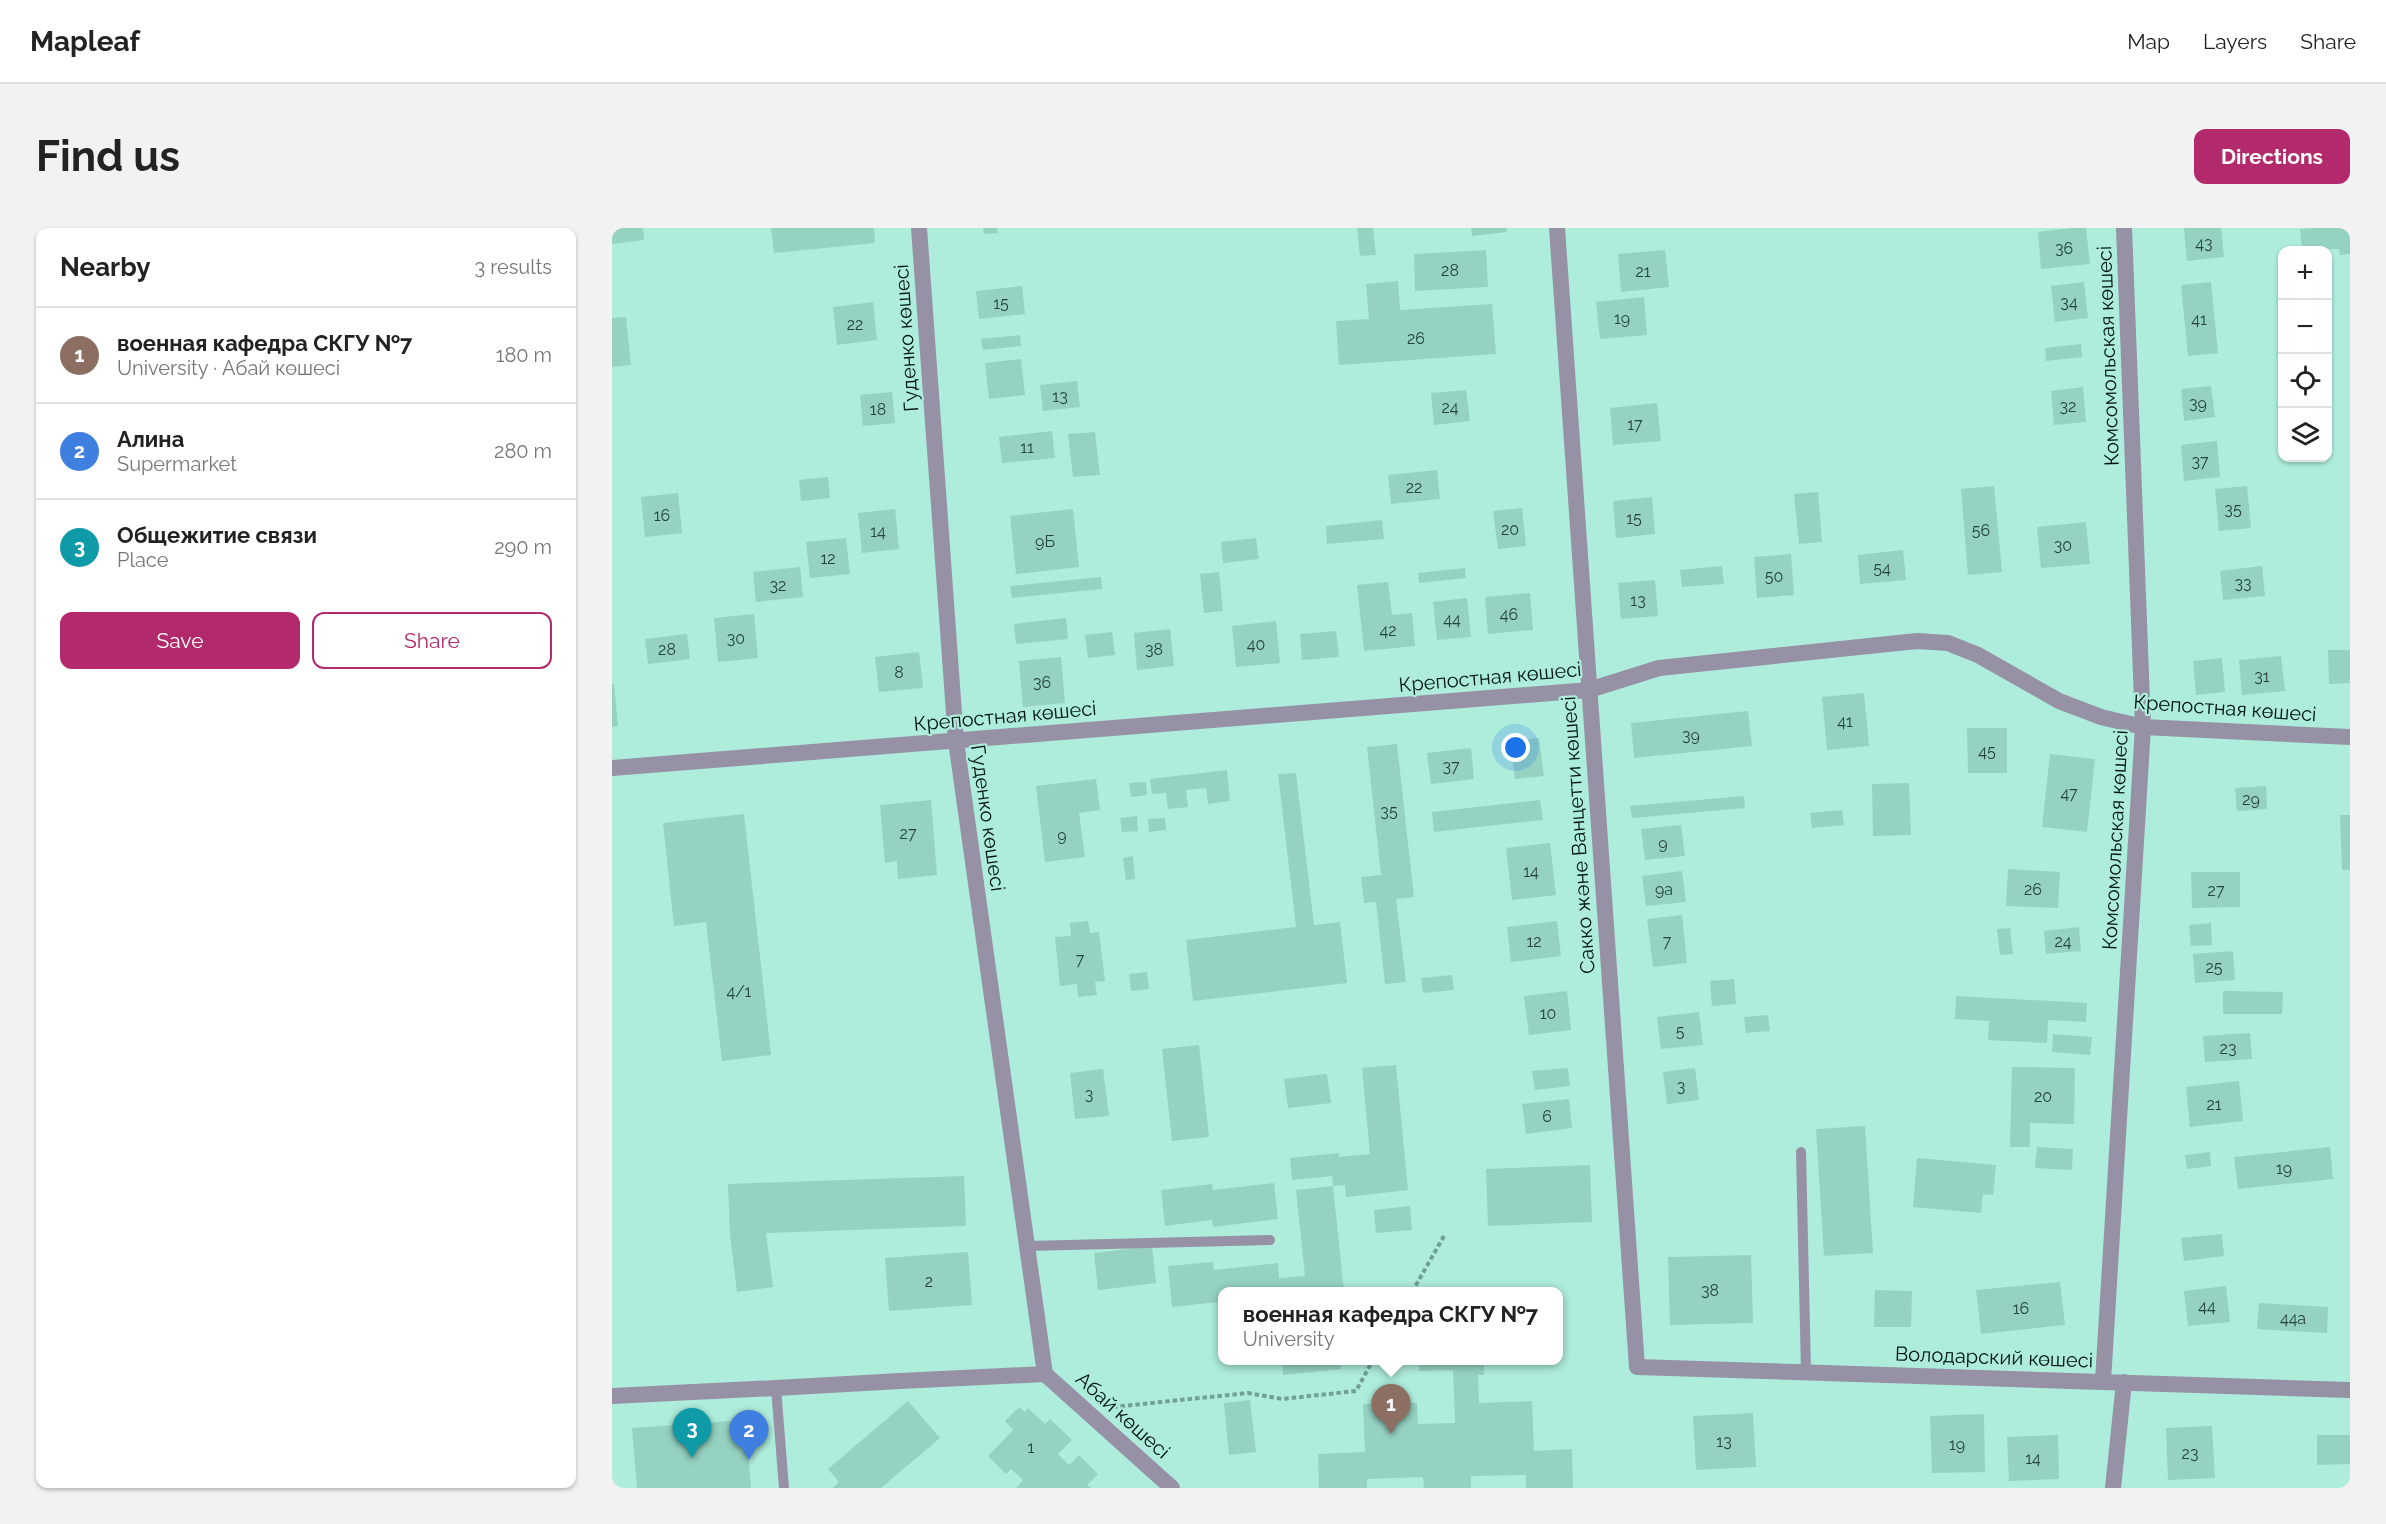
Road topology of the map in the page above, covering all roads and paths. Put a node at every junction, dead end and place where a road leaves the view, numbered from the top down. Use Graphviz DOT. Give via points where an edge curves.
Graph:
graph roads {
  1 [pos="919,228"];
  2 [pos="1557,228"];
  3 [pos="2124,228"];
  4 [pos="1589,690"];
  5 [pos="2143,727"];
  6 [pos="2350,736"];
  7 [pos="956,741"];
  8 [pos="612,768"];
  9 [pos="1801,1152"];
  10 [pos="1444,1236"];
  11 [pos="1270,1240"];
  12 [pos="1027,1246"];
  13 [pos="1415,1287"];
  14 [pos="1370,1365"];
  15 [pos="1637,1367"];
  16 [pos="1806,1372"];
  17 [pos="1045,1374"];
  18 [pos="2103,1382"];
  19 [pos="2124,1382"];
  20 [pos="776,1388"];
  21 [pos="2350,1390"];
  22 [pos="612,1396"];
  23 [pos="1085,1409"];
  24 [pos="784,1488"];
  25 [pos="1172,1488"];
  26 [pos="2113,1488"];
  1 -- 7 [label="street, Гуденко көшесі"];
  2 -- 4 [label="street, Сакко және Ванцетти көшесі"];
  3 -- 5 [label="street, Комсомольская көшесі"];
  4 -- 5 [label="street, Крепостная көшесі" via="1659,668 1917,641 1948,643 1978,655 2059,701"];
  4 -- 7 [label="street, Крепостная көшесі"];
  4 -- 15 [label="street, Сакко және Ванцетти көшесі"];
  5 -- 6 [label="street, Крепостная көшесі"];
  5 -- 18 [label="street, Комсомольская көшесі"];
  7 -- 8 [label="street, Крепостная көшесі"];
  7 -- 12 [label="street, Гуденко көшесі"];
  9 -- 16 [label="lane"];
  10 -- 13 [label="path"];
  11 -- 12 [label="lane"];
  12 -- 17 [label="street, Гуденко көшесі"];
  14 -- 23 [label="path" via="1356,1391 1282,1399 1248,1393"];
  15 -- 16 [label="street, Володарский көшесі"];
  16 -- 18 [label="street, Володарский көшесі"];
  17 -- 20 [label="street"];
  17 -- 23 [label="street, Абай көшесі"];
  18 -- 19 [label="street, Володарский көшесі"];
  19 -- 21 [label="street, Володарский көшесі"];
  19 -- 26 [label="street"];
  20 -- 22 [label="street"];
  20 -- 24 [label="lane"];
  23 -- 25 [label="street, Абай көшесі"];
}
